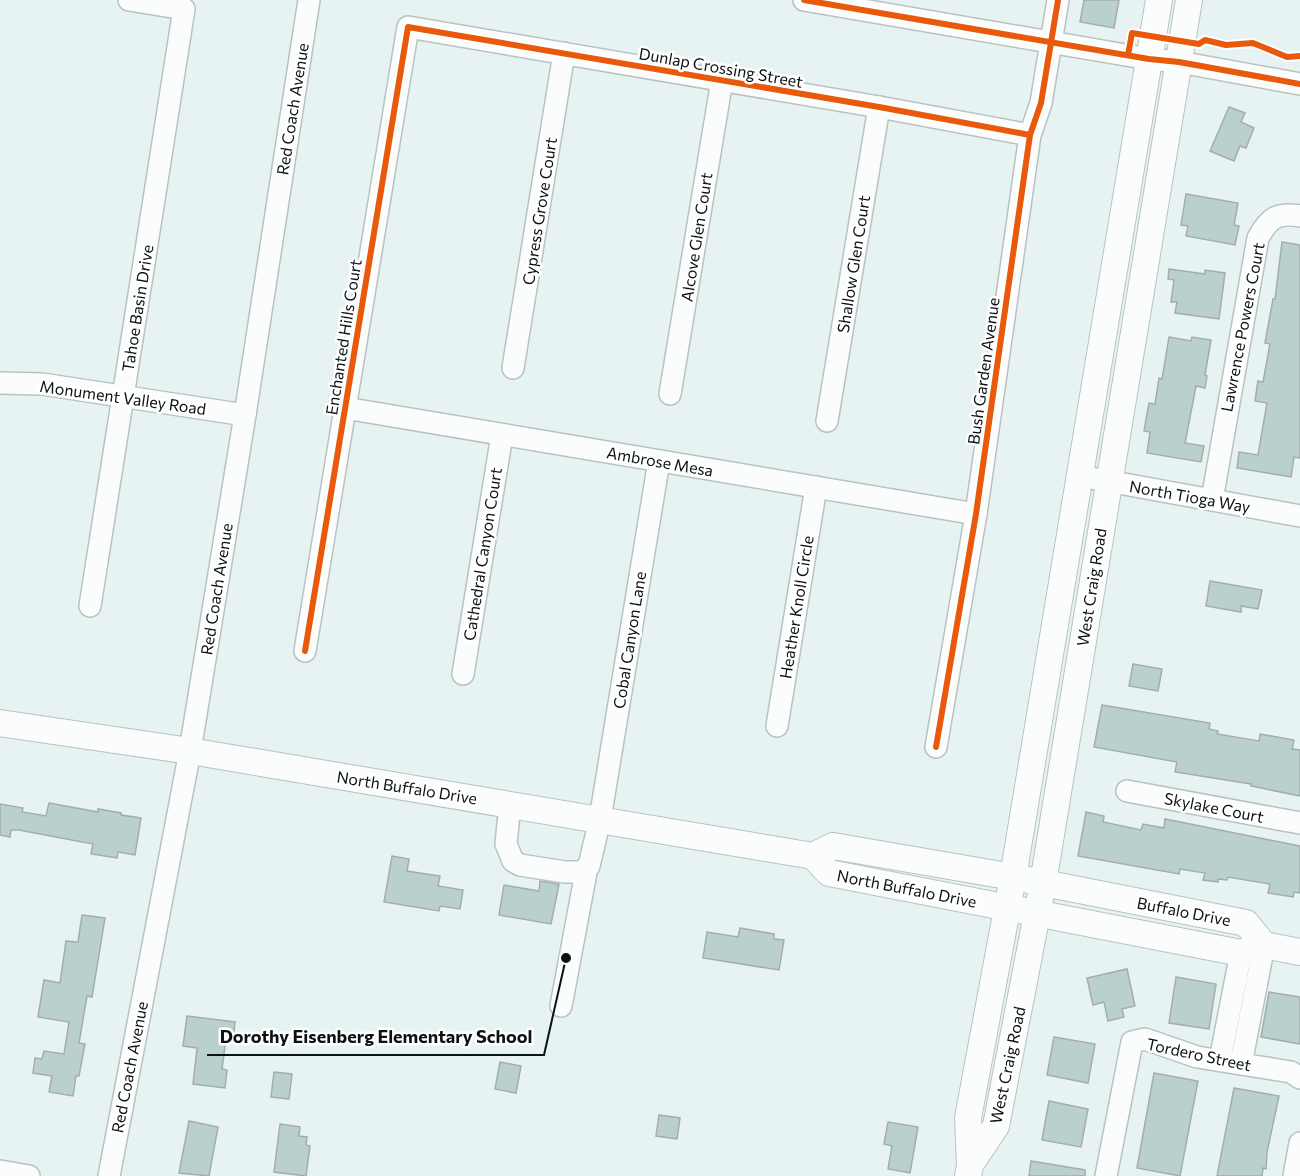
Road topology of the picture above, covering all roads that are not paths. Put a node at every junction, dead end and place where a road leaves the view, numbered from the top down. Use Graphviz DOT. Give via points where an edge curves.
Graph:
graph roads {
  1 [pos="129,0"];
  2 [pos="309,0"];
  3 [pos="804,0"];
  4 [pos="1058,0"];
  5 [pos="1159,0"];
  6 [pos="1189,0"];
  7 [pos="408,27"];
  8 [pos="1052,41"];
  9 [pos="564,54"];
  10 [pos="1149,59"];
  11 [pos="1179,62"];
  12 [pos="722,80"];
  13 [pos="1300,84"];
  14 [pos="879,107"];
  15 [pos="1030,135"];
  16 [pos="1294,215"];
  17 [pos="513,368"];
  18 [pos="0,384"];
  19 [pos="670,394"];
  20 [pos="123,396"];
  21 [pos="345,408"];
  22 [pos="245,415"];
  23 [pos="827,422"];
  24 [pos="502,435"];
  25 [pos="659,461"];
  26 [pos="1080,476"];
  27 [pos="1109,481"];
  28 [pos="816,487"];
  29 [pos="1212,500"];
  30 [pos="976,514"];
  31 [pos="1300,516"];
  32 [pos="90,606"];
  33 [pos="305,651"];
  34 [pos="463,674"];
  35 [pos="0,723"];
  36 [pos="777,726"];
  37 [pos="936,747"];
  38 [pos="190,751"];
  39 [pos="1127,791"];
  40 [pos="510,804"];
  41 [pos="600,819"];
  42 [pos="1300,823"];
  43 [pos="813,855"];
  44 [pos="587,867"];
  45 [pos="1013,877"];
  46 [pos="1043,883"];
  47 [pos="1008,906"];
  48 [pos="1037,912"];
  49 [pos="1252,949"];
  50 [pos="1300,952"];
  51 [pos="561,1006"];
  52 [pos="1230,1062"];
  53 [pos="1300,1078"];
  54 [pos="1300,1143"];
  55 [pos="0,1171"];
  56 [pos="969,1171"];
  57 [pos="29,1176"];
  58 [pos="109,1176"];
  59 [pos="1106,1176"];
  60 [pos="1294,1176"];
  1 -- 20 [label="street, Tahoe Basin Drive" via="183,9"];
  2 -- 22 [label="street, Red Coach Avenue"];
  3 -- 8 [label="street"];
  4 -- 8 [label="street, Bush Garden Avenue"];
  5 -- 10 [label="main road, West Craig Road"];
  6 -- 11 [label="main road, West Craig Road"];
  7 -- 9 [label="street, Dunlap Crossing Street"];
  7 -- 21 [label="street, Enchanted Hills Court"];
  8 -- 10 [label="street"];
  8 -- 15 [label="street, Bush Garden Avenue" via="1041,103"];
  9 -- 12 [label="street, Dunlap Crossing Street"];
  9 -- 17 [label="street, Cypress Grove Court"];
  10 -- 11 [label="street"];
  10 -- 26 [label="main road, West Craig Road"];
  11 -- 13 [label="street"];
  11 -- 27 [label="main road, West Craig Road"];
  12 -- 14 [label="street, Dunlap Crossing Street"];
  12 -- 19 [label="street, Alcove Glen Court"];
  14 -- 15 [label="street, Dunlap Crossing Street"];
  14 -- 23 [label="street, Shallow Glen Court"];
  15 -- 30 [label="street, Bush Garden Avenue"];
  16 -- 29 [label="street, Lawrence Powers Court" via="1275,217 1258,238"];
  18 -- 20 [label="street, Monument Valley Road" via="42,384"];
  20 -- 22 [label="street, Monument Valley Road"];
  20 -- 32 [label="street, Tahoe Basin Drive"];
  21 -- 24 [label="street, Ambrose Mesa"];
  21 -- 33 [label="street, Enchanted Hills Court"];
  22 -- 38 [label="street, Red Coach Avenue"];
  24 -- 25 [label="street, Ambrose Mesa"];
  24 -- 34 [label="street, Cathedral Canyon Court"];
  25 -- 28 [label="street, Ambrose Mesa"];
  25 -- 41 [label="street, Cobal Canyon Lane"];
  26 -- 27 [label="street, North Tioga Way"];
  26 -- 45 [label="main road, West Craig Road"];
  27 -- 29 [label="street, North Tioga Way"];
  27 -- 46 [label="main road, West Craig Road"];
  28 -- 30 [label="street, Ambrose Mesa"];
  28 -- 36 [label="street, Heather Knoll Circle"];
  29 -- 31 [label="street, North Tioga Way"];
  30 -- 37 [label="street, Bush Garden Avenue"];
  35 -- 38 [label="main road, North Buffalo Drive"];
  38 -- 40 [label="main road, North Buffalo Drive"];
  38 -- 58 [label="street, Red Coach Avenue"];
  39 -- 42 [label="street, Skylake Court"];
  40 -- 41 [label="main road, North Buffalo Drive"];
  40 -- 44 [label="street" via="506,844 513,861 565,872 582,872"];
  41 -- 43 [label="main road, North Buffalo Drive"];
  41 -- 44 [label="street, Cobal Canyon Lane"];
  43 -- 45 [label="main road, North Buffalo Drive" via="833,846"];
  43 -- 47 [label="main road, North Buffalo Drive" via="830,873"];
  44 -- 51 [label="street, Cobal Canyon Lane"];
  45 -- 46 [label="main road, Buffalo Drive"];
  45 -- 47 [label="main road, West Craig Road"];
  46 -- 48 [label="main road, West Craig Road"];
  46 -- 49 [label="main road, Buffalo Drive" via="1246,923"];
  47 -- 48 [label="main road, Buffalo Drive"];
  47 -- 56 [label="main road, West Craig Road" via="968,1118"];
  48 -- 49 [label="main road, Buffalo Drive"];
  48 -- 56 [label="main road, West Craig Road" via="996,1126"];
  49 -- 50 [label="main road"];
  49 -- 52 [label="street"];
  52 -- 53 [label="street, Tordero Street" via="1291,1072"];
  52 -- 59 [label="street, Tordero Street" via="1197,1057 1144,1039 1132,1042"];
  54 -- 60 [label="street"];
  55 -- 57 [label="street"];
}
